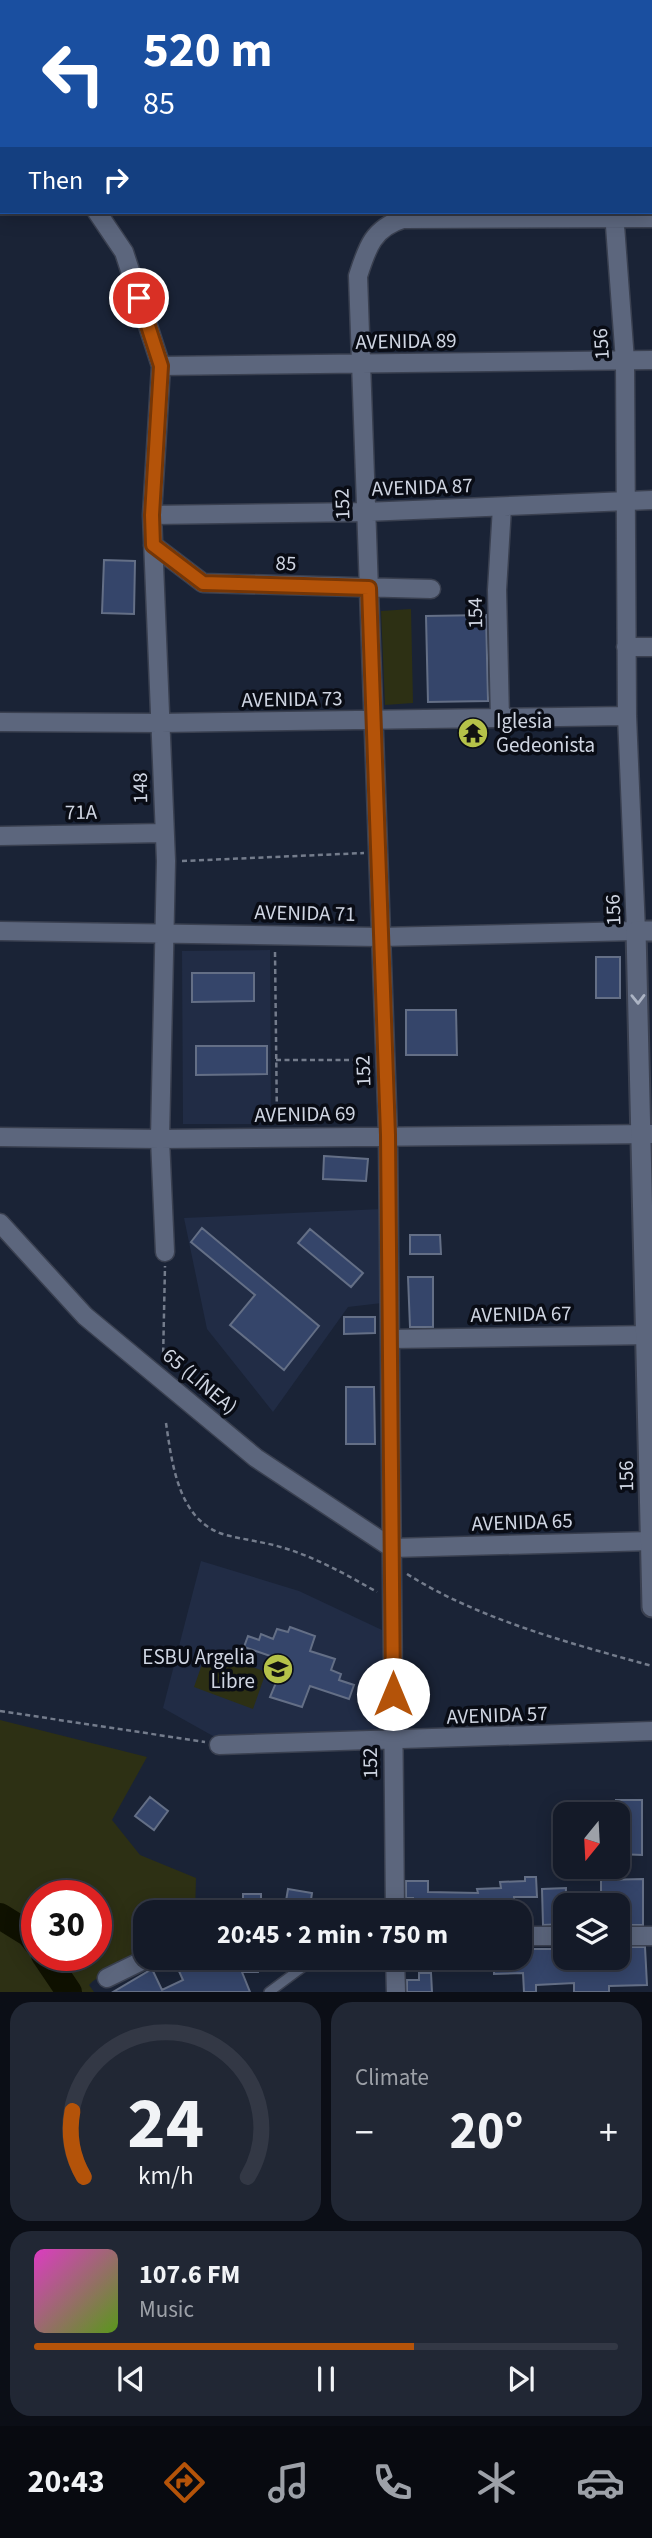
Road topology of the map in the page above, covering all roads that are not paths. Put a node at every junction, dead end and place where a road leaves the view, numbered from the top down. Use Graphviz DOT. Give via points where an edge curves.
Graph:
graph roads {
  1 [pos="98,214"];
  2 [pos="614,216"];
  3 [pos="652,218"];
  4 [pos="652,360"];
  5 [pos="625,361"];
  6 [pos="362,365"];
  7 [pos="161,366"];
  8 [pos="652,500"];
  9 [pos="627,501"];
  10 [pos="502,507"];
  11 [pos="365,512"];
  12 [pos="152,515"];
  13 [pos="153,545"];
  14 [pos="369,588"];
  15 [pos="431,589"];
  16 [pos="626,647"];
  17 [pos="652,647"];
  18 [pos="627,716"];
  19 [pos="500,719"];
  20 [pos="374,720"];
  21 [pos="0,722"];
  22 [pos="161,723"];
  23 [pos="163,833"];
  24 [pos="0,836"];
  25 [pos="0,931"];
  26 [pos="644,931"];
  27 [pos="167,935"];
  28 [pos="380,937"];
  29 [pos="647,1134"];
  30 [pos="388,1135"];
  31 [pos="0,1137"];
  32 [pos="160,1139"];
  33 [pos="0,1223"];
  34 [pos="165,1252"];
  35 [pos="649,1335"];
  36 [pos="390,1339"];
  37 [pos="651,1541"];
  38 [pos="393,1557"];
  39 [pos="652,1606"];
  40 [pos="652,1731"];
  41 [pos="393,1741"];
  42 [pos="219,1745"];
  43 [pos="394,1900"];
  44 [pos="532,1936"];
  45 [pos="553,1936"];
  46 [pos="630,1936"];
  47 [pos="652,1936"];
  48 [pos="133,1965"];
  49 [pos="298,1970"];
  50 [pos="395,1970"];
  51 [pos="107,1978"];
  52 [pos="269,1992"];
  53 [pos="396,1992"];
  1 -- 7 [label="street, 148" via="124,253"];
  2 -- 3 [label="street"];
  2 -- 5 [label="street, 156"];
  2 -- 6 [label="street, 152" via="403,219 388,223 367,247 358,276"];
  4 -- 5 [label="street, AVENIDA 89"];
  5 -- 6 [label="street, AVENIDA 89"];
  5 -- 9 [label="street, 156"];
  6 -- 7 [label="street, AVENIDA 89"];
  6 -- 11 [label="street, 152"];
  7 -- 12 [label="street, 148"];
  8 -- 9 [label="street, AVENIDA 87"];
  9 -- 10 [label="street, AVENIDA 87"];
  9 -- 16 [label="street, 156"];
  10 -- 11 [label="street, AVENIDA 87"];
  10 -- 19 [label="street, 154" via="497,590"];
  11 -- 12 [label="street, AVENIDA 87"];
  11 -- 14 [label="street, 152"];
  12 -- 13 [label="street, 148"];
  13 -- 14 [label="street, 85" via="203,583"];
  13 -- 22 [label="street, 148"];
  14 -- 15 [label="street, 85"];
  14 -- 20 [label="street, 152"];
  16 -- 17 [label="street"];
  16 -- 18 [label="street, 156"];
  18 -- 19 [label="street, AVENIDA 73"];
  18 -- 26 [label="street, 156"];
  19 -- 20 [label="street, AVENIDA 73"];
  20 -- 22 [label="street, AVENIDA 73"];
  20 -- 28 [label="street, 152"];
  21 -- 22 [label="street, AVENIDA 73"];
  22 -- 23 [label="street, 148"];
  23 -- 24 [label="street, 71A"];
  23 -- 27 [label="street, 148"];
  25 -- 27 [label="street, AVENIDA 71"];
  26 -- 28 [label="street, AVENIDA 71"];
  26 -- 29 [label="street, 156, one-way"];
  27 -- 28 [label="street, AVENIDA 71"];
  27 -- 32 [label="street, 148"];
  28 -- 30 [label="street, 152"];
  29 -- 30 [label="street, AVENIDA 69"];
  29 -- 35 [label="street, 156"];
  30 -- 32 [label="street, AVENIDA 69"];
  30 -- 36 [label="street, 152"];
  31 -- 32 [label="street, AVENIDA 69"];
  32 -- 34 [label="street, 148"];
  33 -- 38 [label="street, 65 (LÍNEA)" via="85,1316 256,1458"];
  35 -- 36 [label="street, AVENIDA 67"];
  35 -- 37 [label="street, 156"];
  36 -- 38 [label="street, 152"];
  37 -- 38 [label="street, AVENIDA 65"];
  37 -- 39 [label="street, 156"];
  38 -- 41 [label="street, 152"];
  40 -- 41 [label="street, AVENIDA 57"];
  41 -- 42 [label="street, AVENIDA 57"];
  41 -- 43 [label="street, 152"];
  44 -- 45 [label="street"];
  46 -- 47 [label="street"];
  48 -- 51 [label="street"];
  49 -- 52 [label="lane"];
  50 -- 53 [label="street"];
}
